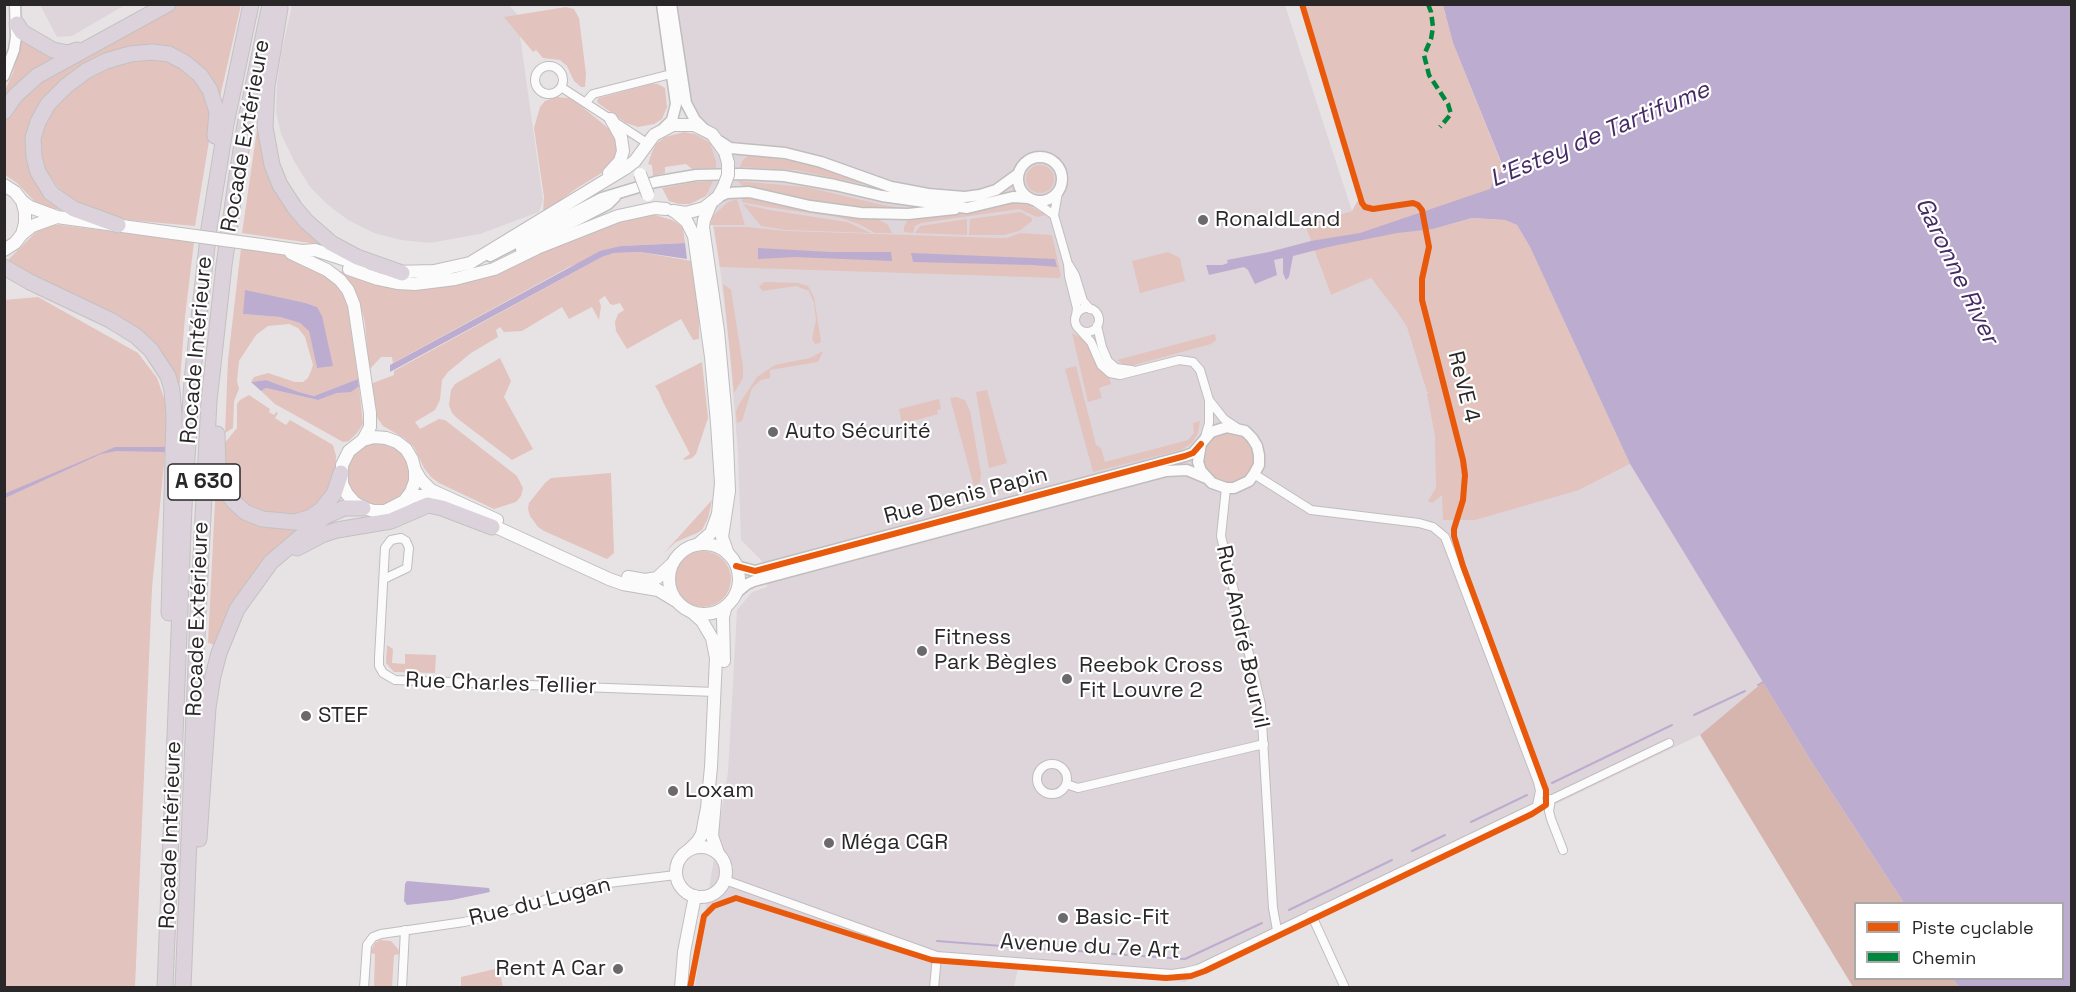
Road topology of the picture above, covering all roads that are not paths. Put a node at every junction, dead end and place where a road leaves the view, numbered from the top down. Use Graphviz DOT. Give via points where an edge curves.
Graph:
graph roads {
  1 [pos="15,4"];
  2 [pos="168,4"];
  3 [pos="251,4"];
  4 [pos="270,4"];
  5 [pos="280,4"];
  6 [pos="662,4"];
  7 [pos="671,4"];
  8 [pos="17,24"];
  9 [pos="89,47"];
  10 [pos="671,74"];
  11 [pos="4,76"];
  12 [pos="561,87"];
  13 [pos="586,102"];
  14 [pos="4,112"];
  15 [pos="611,119"];
  16 [pos="704,128"];
  17 [pos="663,129"];
  18 [pos="719,141"];
  19 [pos="645,147"];
  20 [pos="237,174"];
  21 [pos="1018,174"];
  22 [pos="4,185"];
  23 [pos="1058,192"];
  24 [pos="718,195"];
  25 [pos="1031,199"];
  26 [pos="22,201"];
  27 [pos="965,202"];
  28 [pos="563,208"];
  29 [pos="670,210"];
  30 [pos="1054,215"];
  31 [pos="57,217"];
  32 [pos="118,225"];
  33 [pos="22,234"];
  34 [pos="261,244"];
  35 [pos="4,250"];
  36 [pos="302,251"];
  37 [pos="1068,264"];
  38 [pos="4,267"];
  39 [pos="473,268"];
  40 [pos="402,273"];
  41 [pos="1090,309"];
  42 [pos="1076,316"];
  43 [pos="1097,326"];
  44 [pos="1080,330"];
  45 [pos="1138,371"];
  46 [pos="192,380"];
  47 [pos="1209,400"];
  48 [pos="1236,428"];
  49 [pos="363,440"];
  50 [pos="1203,441"];
  51 [pos="415,470"];
  52 [pos="341,473"];
  53 [pos="1254,474"];
  54 [pos="1206,478"];
  55 [pos="1226,488"];
  56 [pos="405,501"];
  57 [pos="363,508"];
  58 [pos="492,526"];
  59 [pos="697,545"];
  60 [pos="728,554"];
  61 [pos="672,564"];
  62 [pos="736,566"];
  63 [pos="261,576"];
  64 [pos="384,579"];
  65 [pos="735,594"];
  66 [pos="676,601"];
  67 [pos="726,606"];
  68 [pos="692,612"];
  69 [pos="715,692"];
  70 [pos="1670,743"];
  71 [pos="1264,744"];
  72 [pos="1066,784"];
  73 [pos="1551,799"];
  74 [pos="172,803"];
  75 [pos="1537,805"];
  76 [pos="689,850"];
  77 [pos="1563,850"];
  78 [pos="718,853"];
  79 [pos="676,875"];
  80 [pos="725,880"];
  81 [pos="695,896"];
  82 [pos="1311,914"];
  83 [pos="405,930"];
  84 [pos="1277,930"];
  85 [pos="938,956"];
  86 [pos="184,964"];
  87 [pos="165,987"];
  88 [pos="183,987"];
  89 [pos="363,987"];
  90 [pos="402,987"];
  91 [pos="681,987"];
  92 [pos="934,987"];
  93 [pos="1345,987"];
  1 -- 8 [label="street"];
  2 -- 9 [label="highway"];
  3 -- 46 [label="highway, Rocade Intérieure / A 630" via="209,228"];
  4 -- 20 [label="highway, Rocade Extérieure / A 630"];
  5 -- 40 [label="highway" via="265,127 280,185 307,222 331,243"];
  6 -- 10 [label="street"];
  7 -- 16 [label="street" via="686,103"];
  8 -- 9 [label="highway" via="22,32 60,52"];
  8 -- 11 [label="street" via="14,50"];
  9 -- 14 [label="highway" via="37,76"];
  10 -- 13 [label="street" via="593,93"];
  10 -- 17 [label="street" via="676,110"];
  12 -- 13 [label="street"];
  13 -- 15 [label="street"];
  15 -- 19 [label="street"];
  15 -- 28 [label="main road" via="623,144 620,161"];
  16 -- 17 [label="main road" via="683,124"];
  16 -- 18 [label="main road"];
  17 -- 19 [label="main road"];
  18 -- 24 [label="main road, bridge" via="728,163 728,175"];
  18 -- 27 [label="street" via="729,148 784,153 891,187"];
  19 -- 28 [label="main road" via="626,168"];
  19 -- 29 [label="main road, bridge" via="640,174 648,195"];
  20 -- 52 [label="highway" via="240,202 217,433 221,480 245,512 262,519 295,522 311,517 327,503"];
  20 -- 86 [label="highway, Rocade Extérieure / A 630" via="209,402"];
  21 -- 23 [label="street" via="1031,159 1050,159 1061,173"];
  21 -- 25 [label="street" via="1019,187"];
  21 -- 27 [label="street" via="996,190"];
  22 -- 26 [label="main road"];
  23 -- 25 [label="street" via="1047,200"];
  23 -- 30 [label="street"];
  24 -- 27 [label="street" via="749,192 861,213 928,213"];
  24 -- 29 [label="main road" via="695,212"];
  24 -- 60 [label="main road" via="703,227 726,419 729,482 722,537"];
  25 -- 27 [label="street"];
  25 -- 30 [label="street"];
  26 -- 31 [label="main road"];
  26 -- 33 [label="main road"];
  27 -- 39 [label="street" via="882,196 803,178 748,174 676,178 617,195 608,204"];
  28 -- 39 [label="main road"];
  29 -- 39 [label="main road" via="618,216 494,269"];
  29 -- 59 [label="main road" via="687,222 694,236 717,423 718,514 711,533"];
  30 -- 37 [label="street"];
  31 -- 32 [label="main road"];
  31 -- 33 [label="main road"];
  32 -- 34 [label="main road, bridge"];
  32 -- 46 [label="highway" via="74,209 51,193 38,172 33,138 48,104 86,71 130,54 169,54 200,75 217,112 193,293"];
  33 -- 35 [label="main road"];
  34 -- 36 [label="main road"];
  34 -- 49 [label="main road" via="308,259 348,290 354,305 370,413 370,427"];
  36 -- 39 [label="main road" via="398,283 455,279"];
  36 -- 40 [label="main road" via="315,250 380,271"];
  37 -- 41 [label="street"];
  37 -- 42 [label="street"];
  38 -- 74 [label="highway" via="136,336 162,364 172,390 167,664"];
  39 -- 40 [label="main road"];
  41 -- 42 [label="street"];
  41 -- 43 [label="street" via="1098,316"];
  42 -- 44 [label="street"];
  43 -- 44 [label="street" via="1091,331"];
  43 -- 45 [label="street" via="1108,361 1122,369"];
  44 -- 45 [label="street" via="1105,370 1120,375"];
  45 -- 47 [label="street" via="1179,360 1193,362 1200,370"];
  46 -- 74 [label="highway, Rocade Intérieure / A 630"];
  47 -- 48 [label="street"];
  47 -- 50 [label="street" via="1209,423"];
  48 -- 50 [label="street" via="1219,429"];
  48 -- 53 [label="street" via="1257,446 1260,455"];
  49 -- 51 [label="main road" via="374,437 397,442 406,449"];
  49 -- 52 [label="main road" via="350,451"];
  50 -- 54 [label="street" via="1198,462"];
  50 -- 62 [label="street, Rue Denis Papin" via="1185,456 755,572"];
  51 -- 56 [label="main road" via="415,481"];
  51 -- 61 [label="main road" via="431,490 614,573 651,580"];
  52 -- 57 [label="main road" via="347,494"];
  53 -- 55 [label="street" via="1242,485"];
  53 -- 75 [label="street" via="1316,512 1419,523 1445,537 1538,782"];
  54 -- 55 [label="street"];
  54 -- 65 [label="street, Rue Denis Papin" via="1187,470 1166,471 754,581"];
  55 -- 71 [label="street, Rue André Bourvil" via="1222,547 1261,705"];
  56 -- 57 [label="main road" via="385,511"];
  56 -- 58 [label="main road" via="414,496 431,497"];
  57 -- 63 [label="highway" via="344,508 324,517 271,562"];
  58 -- 63 [label="highway" via="428,505 391,521 322,535"];
  58 -- 66 [label="main road" via="609,579 663,591"];
  59 -- 60 [label="main road" via="716,547"];
  59 -- 61 [label="main road"];
  60 -- 62 [label="main road"];
  61 -- 66 [label="main road" via="669,583"];
  62 -- 65 [label="main road"];
  63 -- 86 [label="highway" via="237,609 213,676 194,924"];
  64 -- 64 [label="street" via="407,568 409,548 401,538 387,543"];
  64 -- 69 [label="street, Rue Charles Tellier" via="379,666 387,677 395,680"];
  65 -- 67 [label="main road"];
  66 -- 68 [label="main road"];
  67 -- 68 [label="main road" via="710,614"];
  67 -- 78 [label="main road" via="712,836"];
  68 -- 69 [label="main road" via="702,621 715,647"];
  69 -- 76 [label="main road" via="707,810 702,834"];
  70 -- 73 [label="street, Avenue du 7e Art"];
  71 -- 72 [label="street" via="1078,788"];
  71 -- 84 [label="street, Rue André Bourvil" via="1272,908"];
  73 -- 75 [label="street, Avenue du 7e Art"];
  73 -- 77 [label="street" via="1549,811"];
  74 -- 87 [label="highway, Rocade Intérieure / A 630"];
  75 -- 82 [label="street, Avenue du 7e Art"];
  76 -- 78 [label="main road" via="704,847"];
  76 -- 79 [label="main road" via="679,860"];
  78 -- 80 [label="main road" via="726,866"];
  79 -- 81 [label="main road" via="682,889"];
  79 -- 83 [label="street, Rue du Lugan" via="600,884 464,922"];
  80 -- 81 [label="main road" via="712,895"];
  80 -- 85 [label="street, Avenue du 7e Art"];
  81 -- 91 [label="main road"];
  82 -- 84 [label="street, Avenue du 7e Art"];
  82 -- 93 [label="street"];
  83 -- 89 [label="street, Rue du Lugan" via="373,937 367,945"];
  83 -- 90 [label="street"];
  84 -- 85 [label="street, Avenue du 7e Art" via="1198,969 1172,974"];
  85 -- 92 [label="street"];
  86 -- 88 [label="highway, Rocade Extérieure / A 630"];
}
